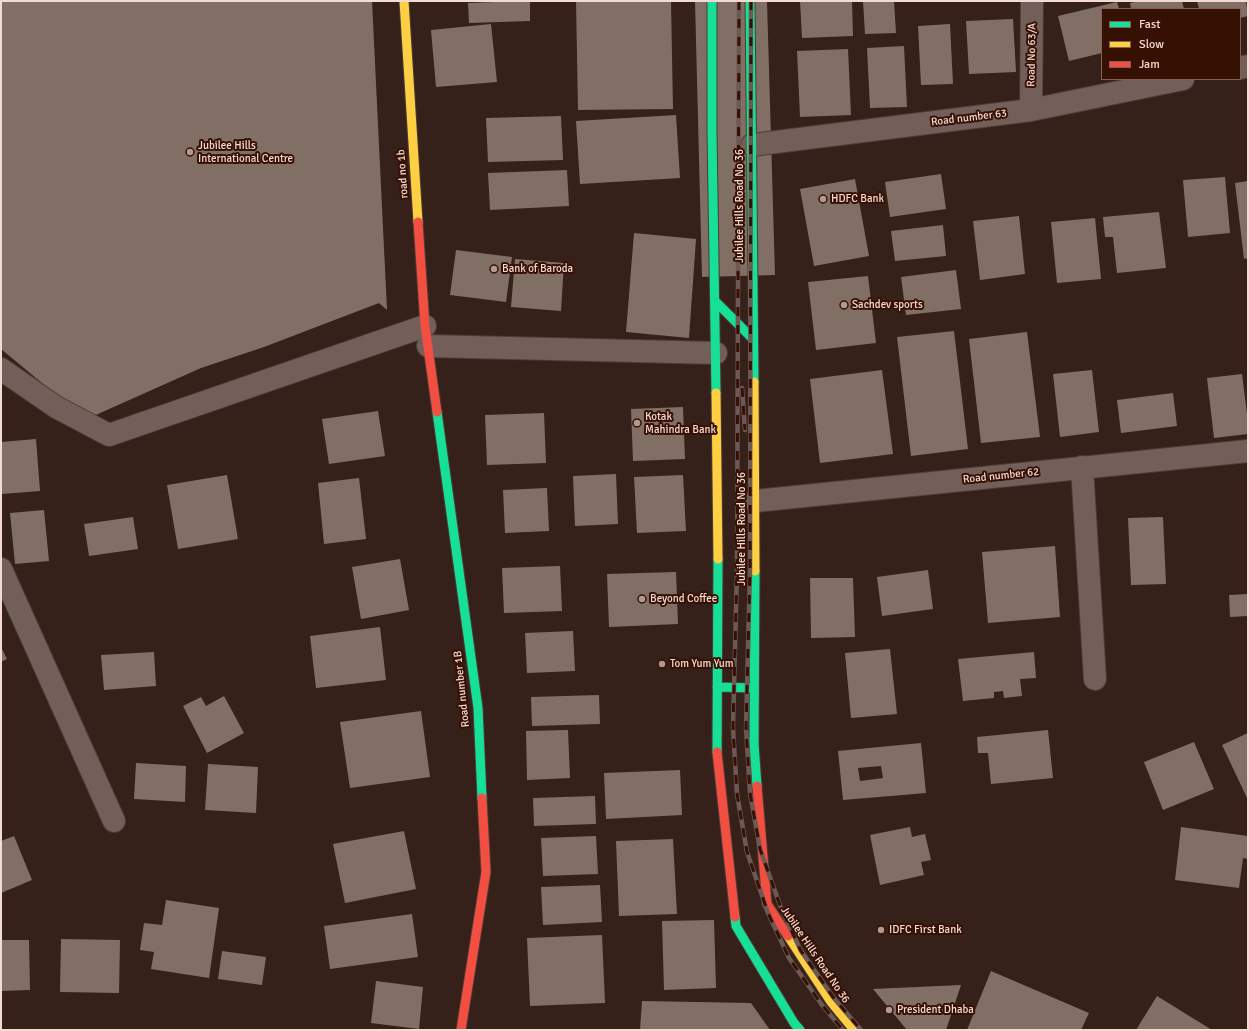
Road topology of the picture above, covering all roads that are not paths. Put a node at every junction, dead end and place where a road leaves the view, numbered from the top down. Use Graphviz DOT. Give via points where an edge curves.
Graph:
graph roads {
  1 [pos="404,1"];
  2 [pos="712,1"];
  3 [pos="750,1"];
  4 [pos="1032,1"];
  5 [pos="1178,80"];
  6 [pos="1031,110"];
  7 [pos="752,145"];
  8 [pos="715,301"];
  9 [pos="427,336"];
  10 [pos="752,338"];
  11 [pos="716,352"];
  12 [pos="1,369"];
  13 [pos="1248,451"];
  14 [pos="1082,467"];
  15 [pos="754,501"];
  16 [pos="1,569"];
  17 [pos="1095,679"];
  18 [pos="717,687"];
  19 [pos="754,688"];
  20 [pos="114,821"];
  21 [pos="461,1030"];
  22 [pos="800,1030"];
  23 [pos="854,1030"];
  1 -- 9 [label="main road, road no 1b"];
  2 -- 8 [label="main road"];
  3 -- 7 [label="main road, Jubilee Hills Road No 36"];
  4 -- 6 [label="street, Road No 63/A"];
  5 -- 6 [label="street, Road number 63"];
  6 -- 7 [label="street, Road number 63"];
  7 -- 10 [label="main road, Jubilee Hills Road No 36"];
  8 -- 10 [label="main road"];
  8 -- 11 [label="main road"];
  9 -- 11 [label="street"];
  9 -- 12 [label="street" via="109,435 56,407"];
  9 -- 21 [label="main road, Road number 1B" via="478,708 486,872"];
  10 -- 15 [label="main road, Jubilee Hills Road No 36"];
  11 -- 18 [label="main road"];
  13 -- 14 [label="street, Road number 62"];
  14 -- 15 [label="street, Road number 62"];
  14 -- 17 [label="street"];
  15 -- 19 [label="main road, Jubilee Hills Road No 36"];
  16 -- 20 [label="street"];
  18 -- 19 [label="main road"];
  18 -- 22 [label="main road" via="717,760 736,926"];
  19 -- 23 [label="main road, Jubilee Hills Road No 36" via="754,744 767,904 831,1002"];
}
